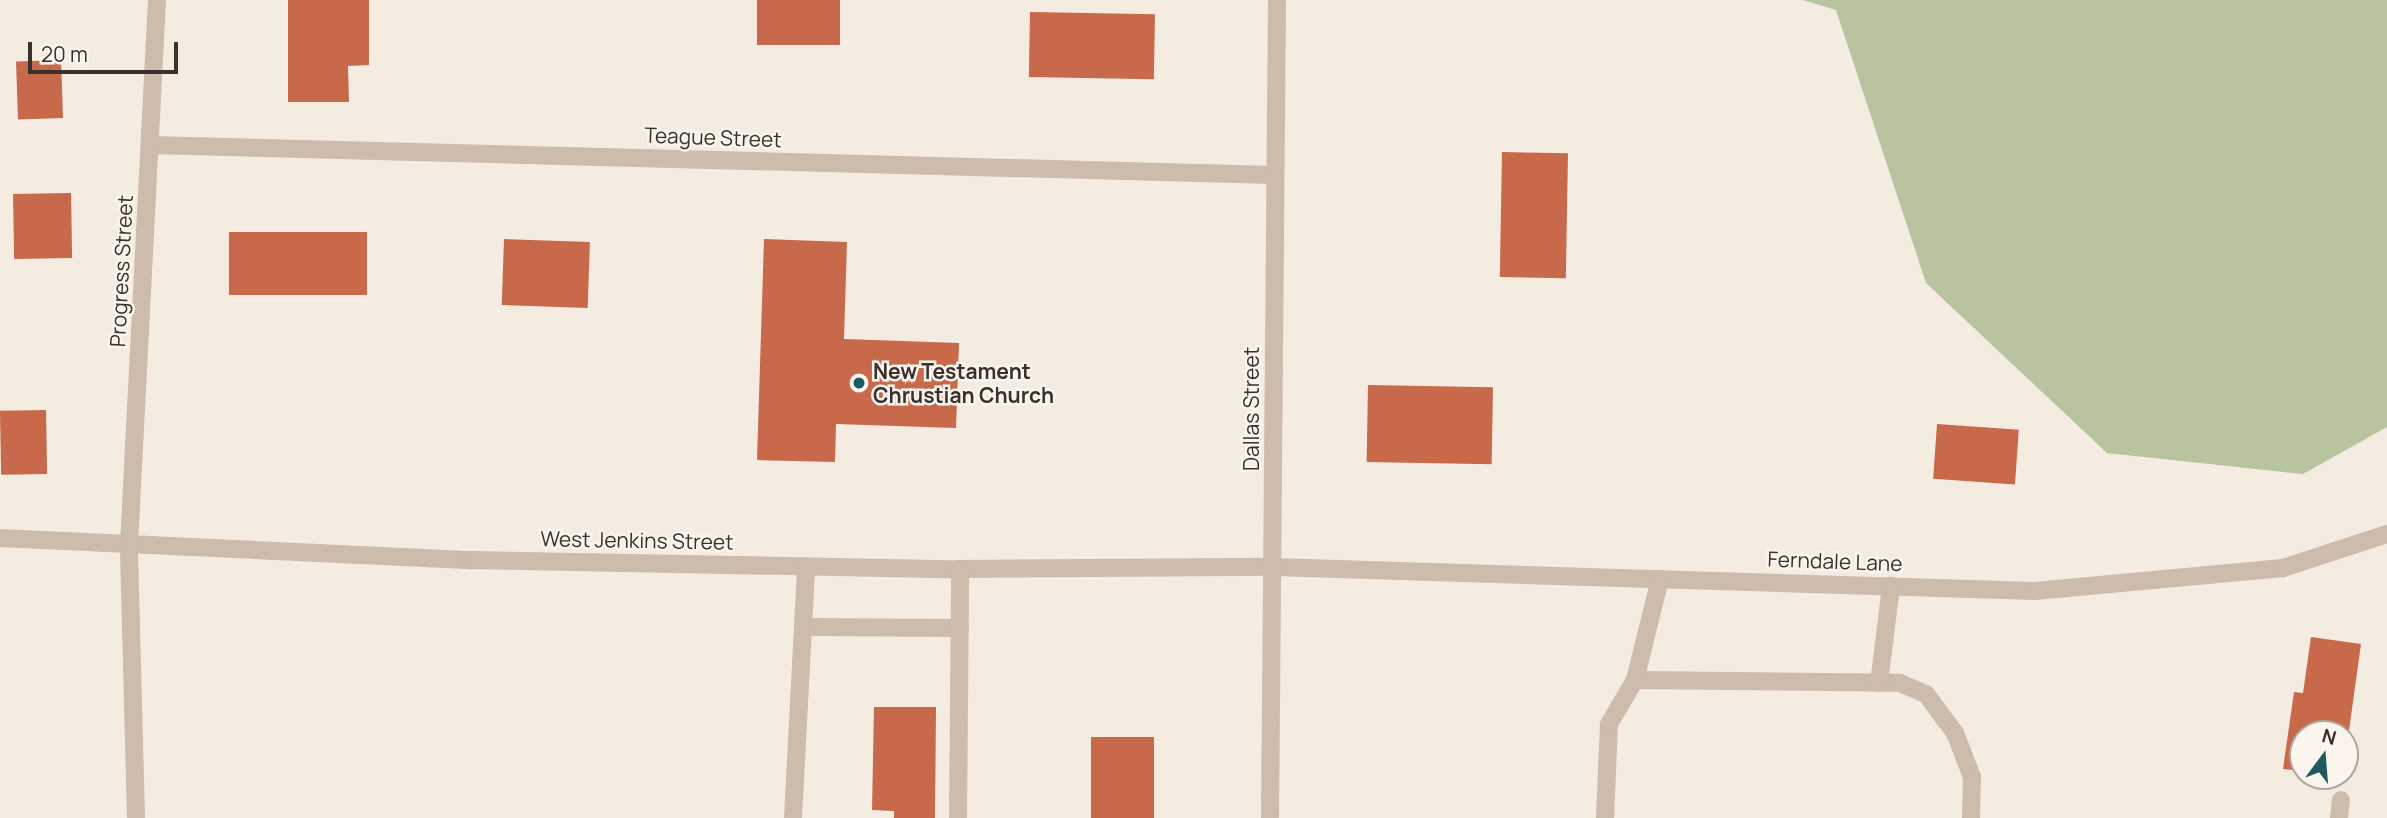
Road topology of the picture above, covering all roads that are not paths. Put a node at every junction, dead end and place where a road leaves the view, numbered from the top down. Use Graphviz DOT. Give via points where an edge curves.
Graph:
graph roads {
  1 [pos="157,0"];
  2 [pos="1277,0"];
  3 [pos="151,145"];
  4 [pos="1273,175"];
  5 [pos="2387,534"];
  6 [pos="0,538"];
  7 [pos="129,545"];
  8 [pos="806,566"];
  9 [pos="1275,567"];
  10 [pos="960,569"];
  11 [pos="1660,579"];
  12 [pos="1891,586"];
  13 [pos="803,627"];
  14 [pos="960,628"];
  15 [pos="1636,680"];
  16 [pos="1879,683"];
  17 [pos="136,818"];
  18 [pos="793,818"];
  19 [pos="958,818"];
  20 [pos="1270,818"];
  21 [pos="1605,818"];
  22 [pos="1971,818"];
  1 -- 3 [label="street, Progress Street"];
  2 -- 4 [label="street, Dallas Street"];
  3 -- 4 [label="street, Teague Street"];
  3 -- 7 [label="street, Progress Street"];
  4 -- 9 [label="street, Dallas Street"];
  5 -- 12 [label="street, Ferndale Lane" via="2283,568 2035,591"];
  6 -- 7 [label="street, West Jenkins Street"];
  7 -- 8 [label="street, West Jenkins Street" via="471,560"];
  7 -- 17 [label="street, Progress Street"];
  8 -- 10 [label="street, West Jenkins Street"];
  8 -- 13 [label="street"];
  9 -- 10 [label="street, West Jenkins Street"];
  9 -- 11 [label="street, Ferndale Lane"];
  9 -- 20 [label="street, Dallas Street"];
  10 -- 14 [label="street"];
  11 -- 12 [label="street, Ferndale Lane"];
  11 -- 15 [label="street"];
  12 -- 16 [label="street"];
  13 -- 14 [label="street"];
  13 -- 18 [label="street"];
  14 -- 19 [label="street"];
  15 -- 16 [label="street"];
  15 -- 21 [label="street" via="1609,724"];
  16 -- 22 [label="street" via="1900,683 1927,694 1955,733 1972,777"];
}
